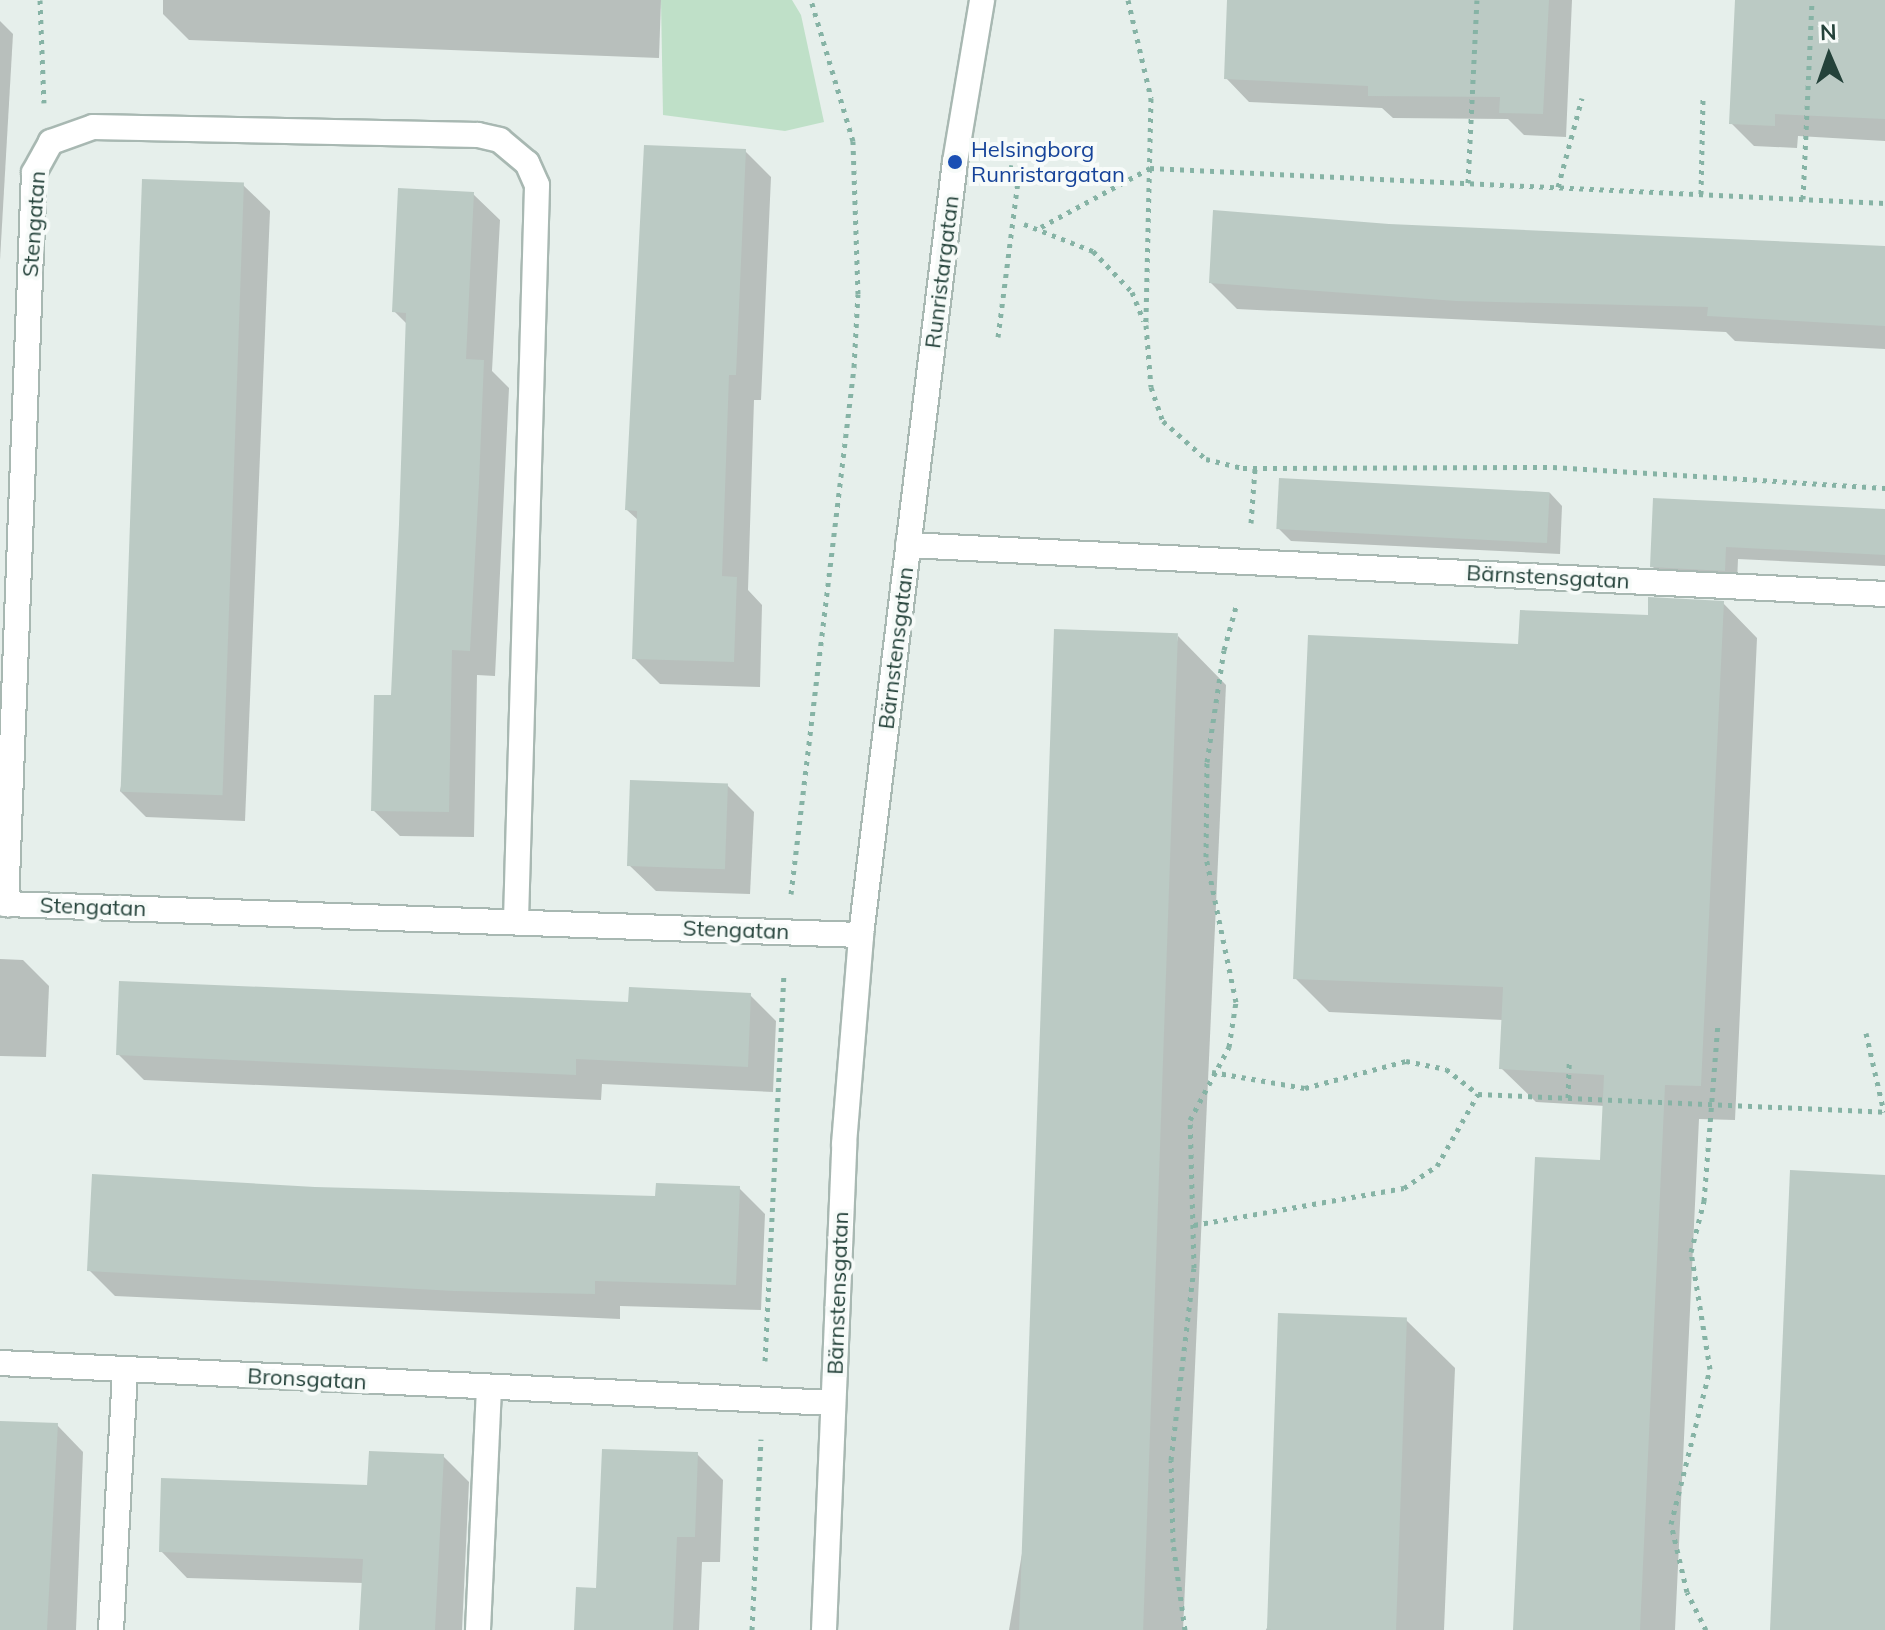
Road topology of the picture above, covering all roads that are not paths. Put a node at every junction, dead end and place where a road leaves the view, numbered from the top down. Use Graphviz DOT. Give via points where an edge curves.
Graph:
graph roads {
  1 [pos="982,0"];
  2 [pos="908,545"];
  3 [pos="1885,594"];
  4 [pos="516,920"];
  5 [pos="861,935"];
  6 [pos="0,1363"];
  7 [pos="125,1371"];
  8 [pos="489,1387"];
  9 [pos="833,1403"];
  10 [pos="111,1630"];
  11 [pos="478,1630"];
  12 [pos="824,1630"];
  1 -- 2 [label="street, Runristargatan" via="957,147"];
  2 -- 3 [label="street, Bärnstensgatan"];
  2 -- 5 [label="street, Bärnstensgatan"];
  4 -- 4 [label="street, Stengatan" via="6,904 34,173 51,142 93,127 478,135 500,140 527,163 537,185"];
  4 -- 5 [label="street, Stengatan"];
  5 -- 9 [label="street, Bärnstensgatan" via="844,1144"];
  6 -- 7 [label="street, Bronsgatan"];
  7 -- 8 [label="street, Bronsgatan"];
  7 -- 10 [label="street"];
  8 -- 9 [label="street, Bronsgatan"];
  8 -- 11 [label="street"];
  9 -- 12 [label="street, Bärnstensgatan"];
}
